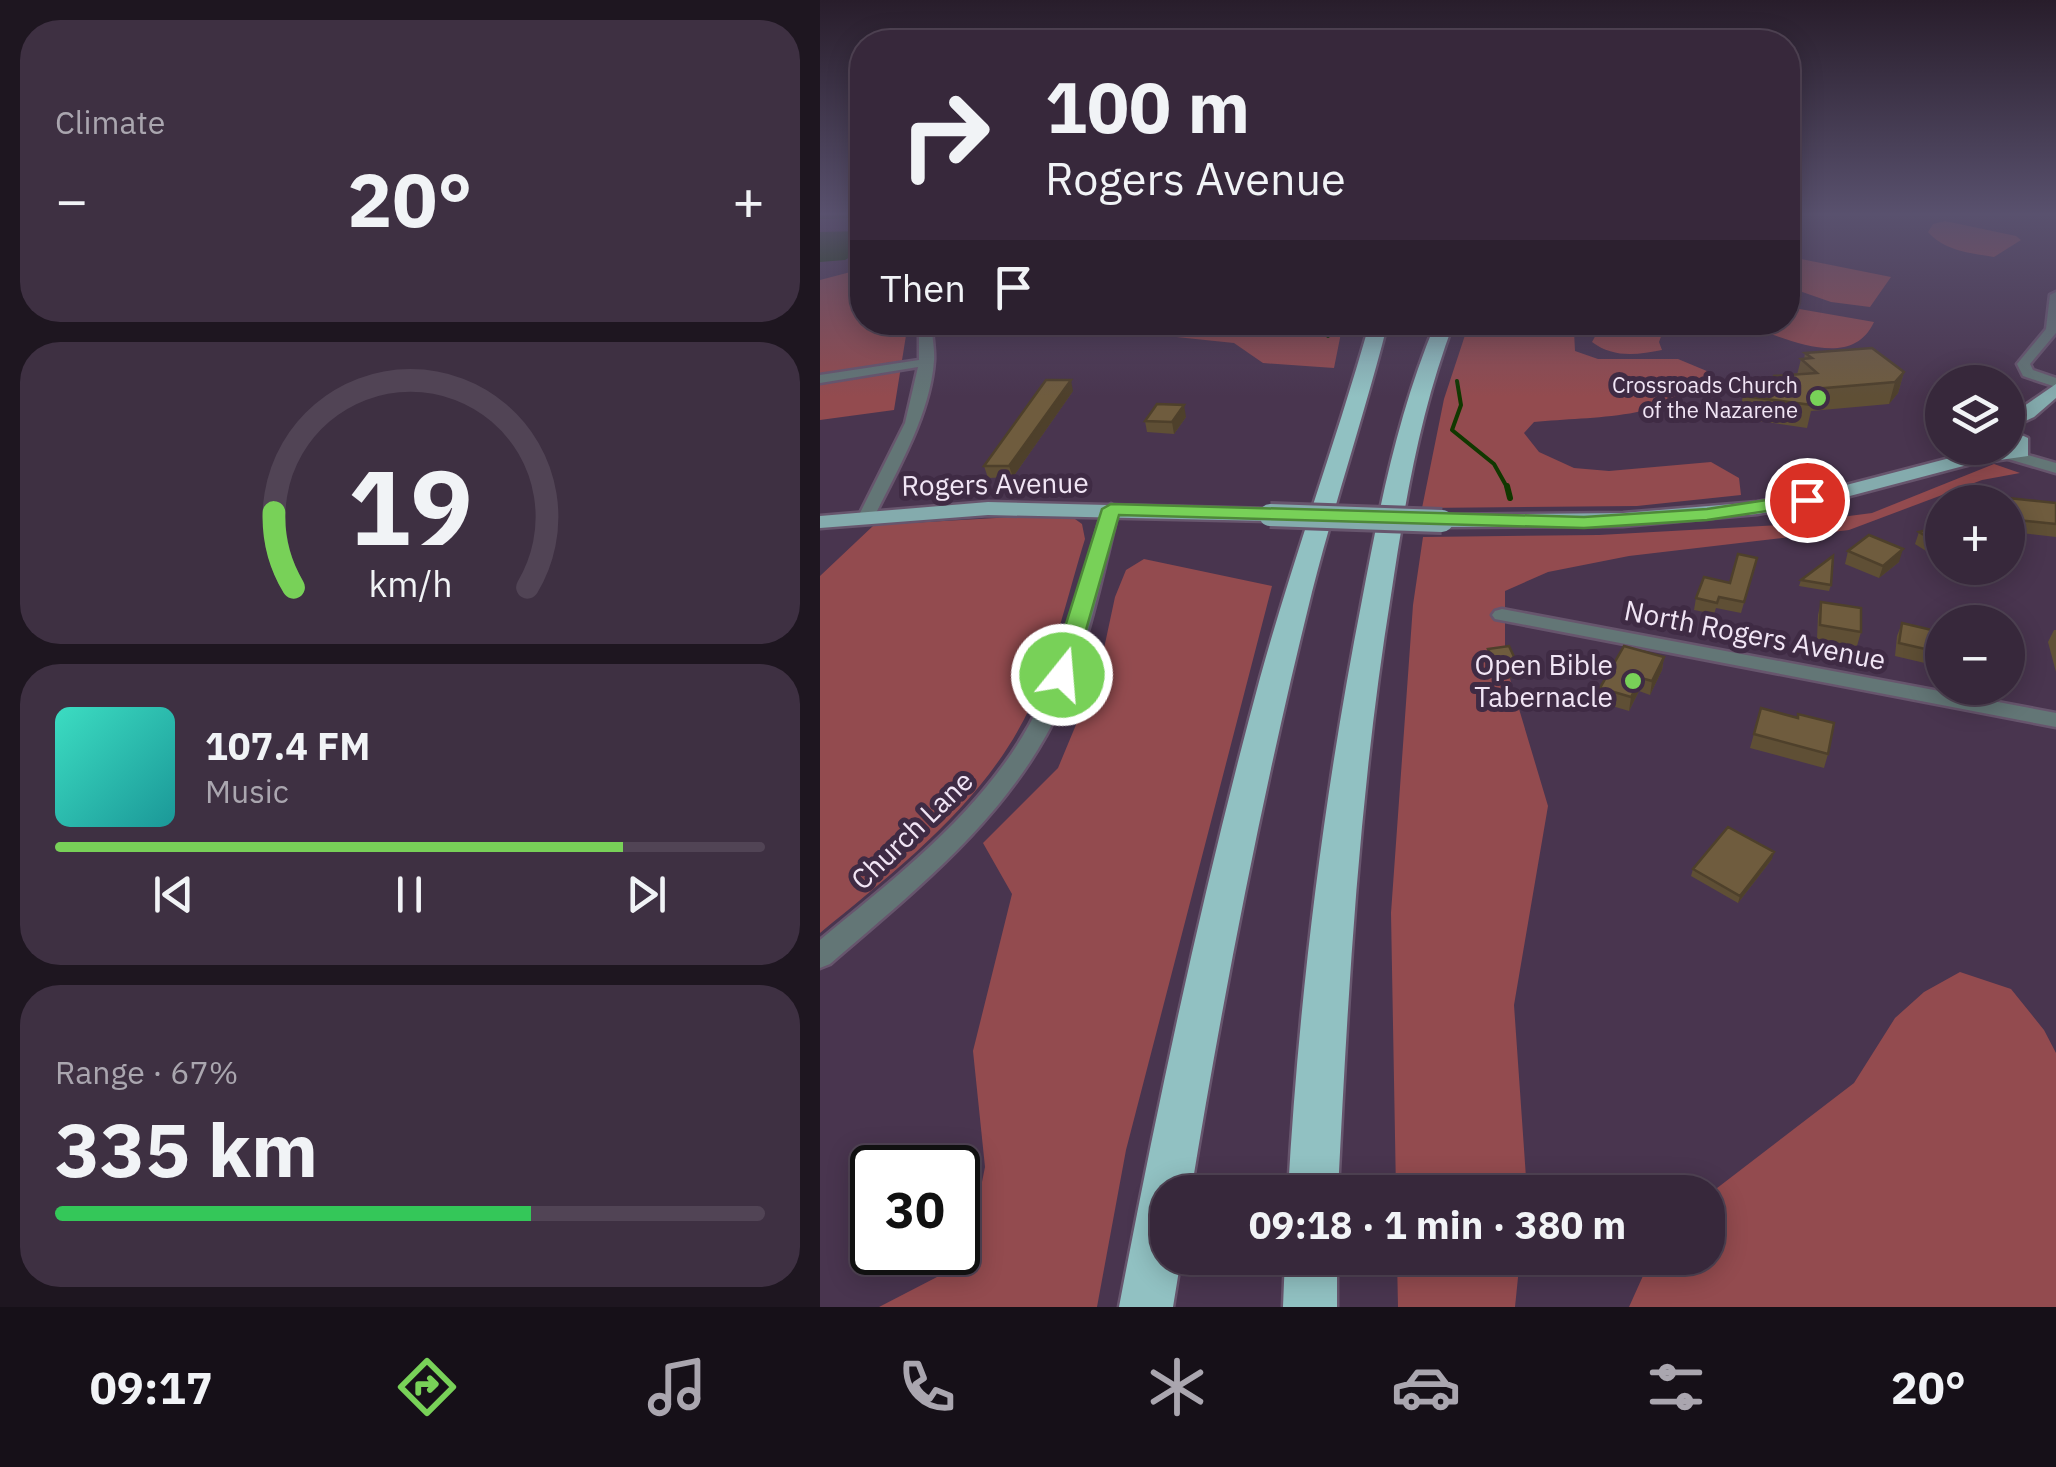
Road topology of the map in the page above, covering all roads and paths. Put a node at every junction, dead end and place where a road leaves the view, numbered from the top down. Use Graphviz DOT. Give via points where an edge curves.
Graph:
graph roads {
  1 [pos="2056,295"];
  2 [pos="926,335"];
  3 [pos="1375,335"];
  4 [pos="1439,335"];
  5 [pos="928,362"];
  6 [pos="820,379"];
  7 [pos="2056,386"];
  8 [pos="2028,414"];
  9 [pos="2025,416"];
  10 [pos="2025,418"];
  11 [pos="2025,455"];
  12 [pos="1925,463"];
  13 [pos="2056,467"];
  14 [pos="1111,509"];
  15 [pos="867,516"];
  16 [pos="820,522"];
  17 [pos="1502,616"];
  18 [pos="2056,720"];
  19 [pos="820,956"];
  20 [pos="1314,1175"];
  21 [pos="1311,1275"];
  22 [pos="1146,1307"];
  23 [pos="1310,1307"];
  1 -- 7 [label="street" via="2052,330 2023,364"];
  2 -- 5 [label="street"];
  3 -- 22 [label="highway" via="1299,588 1250,790"];
  4 -- 20 [label="highway" via="1401,460 1358,697"];
  5 -- 6 [label="street"];
  5 -- 15 [label="street" via="916,418"];
  7 -- 8 [label="main road"];
  8 -- 9 [label="main road"];
  8 -- 10 [label="main road"];
  11 -- 13 [label="street"];
  12 -- 14 [label="main road, Rogers Avenue, bridge" via="1807,500 1584,523"];
  14 -- 15 [label="main road, Rogers Avenue"];
  14 -- 19 [label="street, Church Lane" via="1062,675 1034,737 960,832"];
  15 -- 16 [label="main road, Rogers Avenue"];
  17 -- 18 [label="street, North Rogers Avenue"];
  21 -- 23 [label="highway"];
}
